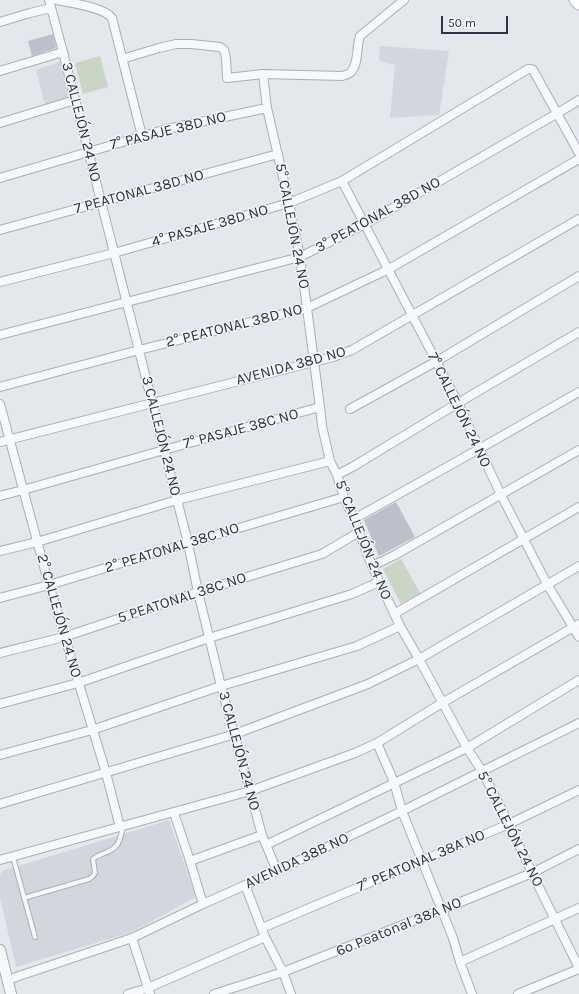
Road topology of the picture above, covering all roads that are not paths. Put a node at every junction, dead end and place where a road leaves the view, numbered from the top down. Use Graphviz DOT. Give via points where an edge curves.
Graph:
graph roads {
  1 [pos="57,0"];
  2 [pos="404,0"];
  3 [pos="575,0"];
  4 [pos="50,4"];
  5 [pos="579,4"];
  6 [pos="0,22"];
  7 [pos="63,52"];
  8 [pos="122,59"];
  9 [pos="0,72"];
  10 [pos="263,74"];
  11 [pos="75,100"];
  12 [pos="579,100"];
  13 [pos="267,108"];
  14 [pos="558,114"];
  15 [pos="0,123"];
  16 [pos="142,136"];
  17 [pos="88,152"];
  18 [pos="278,154"];
  19 [pos="579,154"];
  20 [pos="579,159"];
  21 [pos="0,178"];
  22 [pos="342,181"];
  23 [pos="101,203"];
  24 [pos="289,203"];
  25 [pos="579,219"];
  26 [pos="365,224"];
  27 [pos="0,230"];
  28 [pos="114,253"];
  29 [pos="300,257"];
  30 [pos="389,269"];
  31 [pos="579,276"];
  32 [pos="0,282"];
  33 [pos="126,302"];
  34 [pos="308,308"];
  35 [pos="412,315"];
  36 [pos="579,332"];
  37 [pos="0,335"];
  38 [pos="139,350"];
  39 [pos="314,361"];
  40 [pos="437,361"];
  41 [pos="0,387"];
  42 [pos="579,392"];
  43 [pos="152,403"];
  44 [pos="458,403"];
  45 [pos="0,404"];
  46 [pos="320,407"];
  47 [pos="350,409"];
  48 [pos="10,439"];
  49 [pos="0,442"];
  50 [pos="479,449"];
  51 [pos="164,450"];
  52 [pos="579,450"];
  53 [pos="330,461"];
  54 [pos="337,475"];
  55 [pos="23,490"];
  56 [pos="501,495"];
  57 [pos="0,496"];
  58 [pos="344,497"];
  59 [pos="177,500"];
  60 [pos="579,507"];
  61 [pos="354,519"];
  62 [pos="359,532"];
  63 [pos="524,539"];
  64 [pos="37,542"];
  65 [pos="188,543"];
  66 [pos="0,551"];
  67 [pos="372,566"];
  68 [pos="579,566"];
  69 [pos="379,582"];
  70 [pos="548,584"];
  71 [pos="49,585"];
  72 [pos="198,592"];
  73 [pos="0,598"];
  74 [pos="394,614"];
  75 [pos="576,625"];
  76 [pos="400,626"];
  77 [pos="64,637"];
  78 [pos="579,637"];
  79 [pos="209,638"];
  80 [pos="0,653"];
  81 [pos="419,659"];
  82 [pos="579,680"];
  83 [pos="78,683"];
  84 [pos="221,686"];
  85 [pos="442,703"];
  86 [pos="0,704"];
  87 [pos="579,723"];
  88 [pos="92,730"];
  89 [pos="234,734"];
  90 [pos="377,743"];
  91 [pos="467,748"];
  92 [pos="0,755"];
  93 [pos="482,771"];
  94 [pos="106,773"];
  95 [pos="394,782"];
  96 [pos="579,790"];
  97 [pos="250,791"];
  98 [pos="0,804"];
  99 [pos="402,811"];
  100 [pos="174,813"];
  101 [pos="509,824"];
  102 [pos="122,827"];
  103 [pos="262,835"];
  104 [pos="266,845"];
  105 [pos="579,849"];
  106 [pos="13,857"];
  107 [pos="0,860"];
  108 [pos="190,861"];
  109 [pos="422,861"];
  110 [pos="277,871"];
  111 [pos="532,873"];
  112 [pos="245,885"];
  113 [pos="24,898"];
  114 [pos="203,904"];
  115 [pos="579,908"];
  116 [pos="441,910"];
  117 [pos="556,919"];
  118 [pos="262,928"];
  119 [pos="265,936"];
  120 [pos="35,937"];
  121 [pos="132,938"];
  122 [pos="1,955"];
  123 [pos="460,962"];
  124 [pos="579,968"];
  125 [pos="283,972"];
  126 [pos="7,980"];
  127 [pos="149,991"];
  128 [pos="11,994"];
  129 [pos="128,994"];
  130 [pos="214,994"];
  131 [pos="291,994"];
  132 [pos="472,994"];
  133 [pos="518,994"];
  1 -- 8 [label="street" via="109,14"];
  2 -- 10 [label="street" via="360,36 355,67 351,73 342,76"];
  3 -- 5 [label="main road"];
  4 -- 6 [label="street"];
  4 -- 7 [label="street, 3 CALLEJÓN 24 NO"];
  7 -- 9 [label="street"];
  7 -- 11 [label="street, 3 CALLEJÓN 24 NO"];
  8 -- 10 [label="street" via="176,44 220,47 224,50 226,58 227,78"];
  8 -- 16 [label="street"];
  10 -- 13 [label="street, 5° CALLEJÓN 24 NO"];
  11 -- 15 [label="street"];
  11 -- 17 [label="street, 3 CALLEJÓN 24 NO"];
  12 -- 14 [label="street, 3° PEATONAL 38D NO"];
  13 -- 16 [label="street, 7° PASAJE 38D NO"];
  13 -- 18 [label="street, 5° CALLEJÓN 24 NO"];
  14 -- 19 [label="street"];
  14 -- 22 [label="street, 4° PASAJE 38D NO" via="533,70 528,69"];
  14 -- 26 [label="street, 3° PEATONAL 38D NO"];
  16 -- 17 [label="street, 7° PASAJE 38D NO"];
  17 -- 21 [label="street, 7° PASAJE 38D NO"];
  17 -- 23 [label="street, 3 CALLEJÓN 24 NO"];
  18 -- 23 [label="street, 7 PEATONAL 38D NO"];
  18 -- 24 [label="street, 5° CALLEJÓN 24 NO"];
  20 -- 30 [label="street, 2° PEATONAL 38D NO"];
  22 -- 24 [label="street, 4° PASAJE 38D NO"];
  22 -- 26 [label="street, 7° CALLEJÓN 24 NO"];
  23 -- 27 [label="street, 7 PEATONAL 38D NO"];
  23 -- 28 [label="street, 3 CALLEJÓN 24 NO"];
  24 -- 28 [label="street, 4° PASAJE 38D NO"];
  24 -- 29 [label="street, 5° CALLEJÓN 24 NO"];
  25 -- 35 [label="street, AVENIDA 38D NO"];
  26 -- 29 [label="street, 3° PEATONAL 38D NO"];
  26 -- 30 [label="street, 7° CALLEJÓN 24 NO"];
  28 -- 32 [label="street, 4° PASAJE 38D NO"];
  28 -- 33 [label="street, 3 CALLEJÓN 24 NO"];
  29 -- 33 [label="street, 3° PEATONAL 38D NO"];
  29 -- 34 [label="street, 5° CALLEJÓN 24 NO"];
  30 -- 34 [label="street, 2° PEATONAL 38D NO"];
  30 -- 35 [label="street, 7° CALLEJÓN 24 NO"];
  31 -- 40 [label="street"];
  33 -- 37 [label="street, 3° PEATONAL 38D NO"];
  33 -- 38 [label="street, 3 CALLEJÓN 24 NO"];
  34 -- 38 [label="street, 2° PEATONAL 38D NO"];
  34 -- 39 [label="street, 5° CALLEJÓN 24 NO"];
  35 -- 39 [label="street, AVENIDA 38D NO" via="352,350"];
  35 -- 40 [label="street, 7° CALLEJÓN 24 NO"];
  36 -- 44 [label="street"];
  38 -- 41 [label="street, 2° PEATONAL 38D NO"];
  38 -- 43 [label="street, 3 CALLEJÓN 24 NO"];
  39 -- 43 [label="street, AVENIDA 38D NO"];
  39 -- 46 [label="street, 5° CALLEJÓN 24 NO"];
  40 -- 44 [label="street, 7° CALLEJÓN 24 NO"];
  40 -- 47 [label="street"];
  42 -- 50 [label="street"];
  43 -- 48 [label="street, AVENIDA 38D NO"];
  43 -- 51 [label="street, 3 CALLEJÓN 24 NO"];
  44 -- 50 [label="street, 7° CALLEJÓN 24 NO"];
  44 -- 54 [label="street"];
  45 -- 48 [label="street, 2° CALLEJÓN 24 NO"];
  46 -- 51 [label="street, 7° PASAJE 38C NO"];
  46 -- 53 [label="street, 5° CALLEJÓN 24 NO"];
  48 -- 49 [label="street, AVENIDA 38D NO"];
  48 -- 55 [label="street, 2° CALLEJÓN 24 NO"];
  50 -- 56 [label="street, 7° CALLEJÓN 24 NO"];
  50 -- 61 [label="street"];
  51 -- 55 [label="street, 7° PASAJE 38C NO"];
  51 -- 59 [label="street, 3 CALLEJÓN 24 NO"];
  52 -- 56 [label="street"];
  53 -- 54 [label="street, 5° CALLEJÓN 24 NO"];
  53 -- 59 [label="street"];
  54 -- 58 [label="street, 5° CALLEJÓN 24 NO"];
  55 -- 57 [label="street, 7° PASAJE 38C NO"];
  55 -- 64 [label="street, 2° CALLEJÓN 24 NO"];
  56 -- 63 [label="street, 7° CALLEJÓN 24 NO"];
  56 -- 67 [label="street"];
  58 -- 61 [label="street, 5° CALLEJÓN 24 NO"];
  58 -- 65 [label="street, 2° PEATONAL 38C NO"];
  59 -- 64 [label="street"];
  59 -- 65 [label="street, 3 CALLEJÓN 24 NO"];
  60 -- 63 [label="street"];
  61 -- 62 [label="street, 5° CALLEJÓN 24 NO"];
  62 -- 67 [label="street, 5° CALLEJÓN 24 NO"];
  62 -- 72 [label="street, 5 PEATONAL 38C NO" via="322,554"];
  63 -- 70 [label="street, 7° CALLEJÓN 24 NO"];
  63 -- 74 [label="street"];
  64 -- 66 [label="street"];
  64 -- 71 [label="street, 2° CALLEJÓN 24 NO"];
  65 -- 71 [label="street, 2° PEATONAL 38C NO"];
  65 -- 72 [label="street, 3 CALLEJÓN 24 NO"];
  67 -- 69 [label="street, 5° CALLEJÓN 24 NO"];
  68 -- 70 [label="street"];
  69 -- 74 [label="street, 5° CALLEJÓN 24 NO"];
  69 -- 79 [label="street" via="352,594"];
  70 -- 75 [label="street, 7° CALLEJÓN 24 NO"];
  70 -- 81 [label="street"];
  71 -- 73 [label="street, 2° PEATONAL 38C NO"];
  71 -- 77 [label="street, 2° CALLEJÓN 24 NO"];
  72 -- 77 [label="street, 5 PEATONAL 38C NO"];
  72 -- 79 [label="street, 3 CALLEJÓN 24 NO"];
  74 -- 76 [label="street, 5° CALLEJÓN 24 NO"];
  75 -- 78 [label="street, 7° CALLEJÓN 24 NO"];
  75 -- 85 [label="street"];
  76 -- 81 [label="street, 5° CALLEJÓN 24 NO"];
  76 -- 84 [label="street" via="357,646"];
  77 -- 80 [label="street, 5 PEATONAL 38C NO"];
  77 -- 83 [label="street, 2° CALLEJÓN 24 NO"];
  79 -- 83 [label="street"];
  79 -- 84 [label="street, 3 CALLEJÓN 24 NO"];
  81 -- 85 [label="street, 5° CALLEJÓN 24 NO"];
  81 -- 89 [label="street" via="368,684"];
  82 -- 91 [label="street"];
  83 -- 86 [label="street"];
  83 -- 88 [label="street, 2° CALLEJÓN 24 NO"];
  84 -- 88 [label="street"];
  84 -- 89 [label="street, 3 CALLEJÓN 24 NO"];
  85 -- 90 [label="street"];
  85 -- 91 [label="street, 5° CALLEJÓN 24 NO"];
  87 -- 93 [label="street, AVENIDA 38B NO"];
  88 -- 92 [label="street"];
  88 -- 94 [label="street, 2° CALLEJÓN 24 NO"];
  89 -- 94 [label="street"];
  89 -- 97 [label="street, 3 CALLEJÓN 24 NO"];
  90 -- 95 [label="street"];
  90 -- 97 [label="street"];
  91 -- 93 [label="street, 5° CALLEJÓN 24 NO"];
  91 -- 95 [label="street"];
  93 -- 99 [label="street, AVENIDA 38B NO"];
  93 -- 101 [label="street, 5° CALLEJÓN 24 NO"];
  94 -- 98 [label="street"];
  94 -- 102 [label="street, 2° CALLEJÓN 24 NO"];
  95 -- 99 [label="street"];
  95 -- 104 [label="street"];
  96 -- 101 [label="street, 7° PEATONAL 38A NO"];
  97 -- 100 [label="street"];
  97 -- 103 [label="street, 3 CALLEJÓN 24 NO"];
  99 -- 109 [label="street"];
  99 -- 110 [label="street, AVENIDA 38B NO"];
  100 -- 102 [label="street"];
  100 -- 108 [label="street"];
  101 -- 109 [label="street, 7° PEATONAL 38A NO"];
  101 -- 111 [label="street, 5° CALLEJÓN 24 NO"];
  102 -- 106 [label="street"];
  102 -- 113 [label="lane" via="117,847 93,859 93,876"];
  103 -- 104 [label="street, 3 CALLEJÓN 24 NO"];
  103 -- 108 [label="street"];
  104 -- 110 [label="street, 3 CALLEJÓN 24 NO"];
  105 -- 111 [label="street, 6º Peatonal 38A NO"];
  106 -- 107 [label="street"];
  106 -- 113 [label="lane"];
  108 -- 114 [label="street"];
  109 -- 116 [label="street"];
  109 -- 118 [label="street, 7° PEATONAL 38A NO"];
  110 -- 112 [label="street, AVENIDA 38B NO"];
  111 -- 116 [label="street, 6º Peatonal 38A NO"];
  111 -- 117 [label="street, 5° CALLEJÓN 24 NO"];
  112 -- 114 [label="street, AVENIDA 38B NO"];
  112 -- 118 [label="street"];
  113 -- 120 [label="lane"];
  114 -- 121 [label="street, AVENIDA 38B NO"];
  115 -- 117 [label="street"];
  116 -- 123 [label="street"];
  116 -- 125 [label="street, 6º Peatonal 38A NO"];
  117 -- 123 [label="street"];
  117 -- 124 [label="street, 5° CALLEJÓN 24 NO"];
  118 -- 119 [label="street"];
  119 -- 125 [label="street"];
  119 -- 127 [label="street"];
  121 -- 126 [label="street, AVENIDA 38B NO"];
  121 -- 127 [label="street"];
  122 -- 126 [label="street"];
  123 -- 132 [label="street"];
  124 -- 133 [label="street"];
  125 -- 130 [label="street, 6º Peatonal 38A NO"];
  125 -- 131 [label="street"];
  126 -- 128 [label="street"];
  127 -- 129 [label="street"];
}
